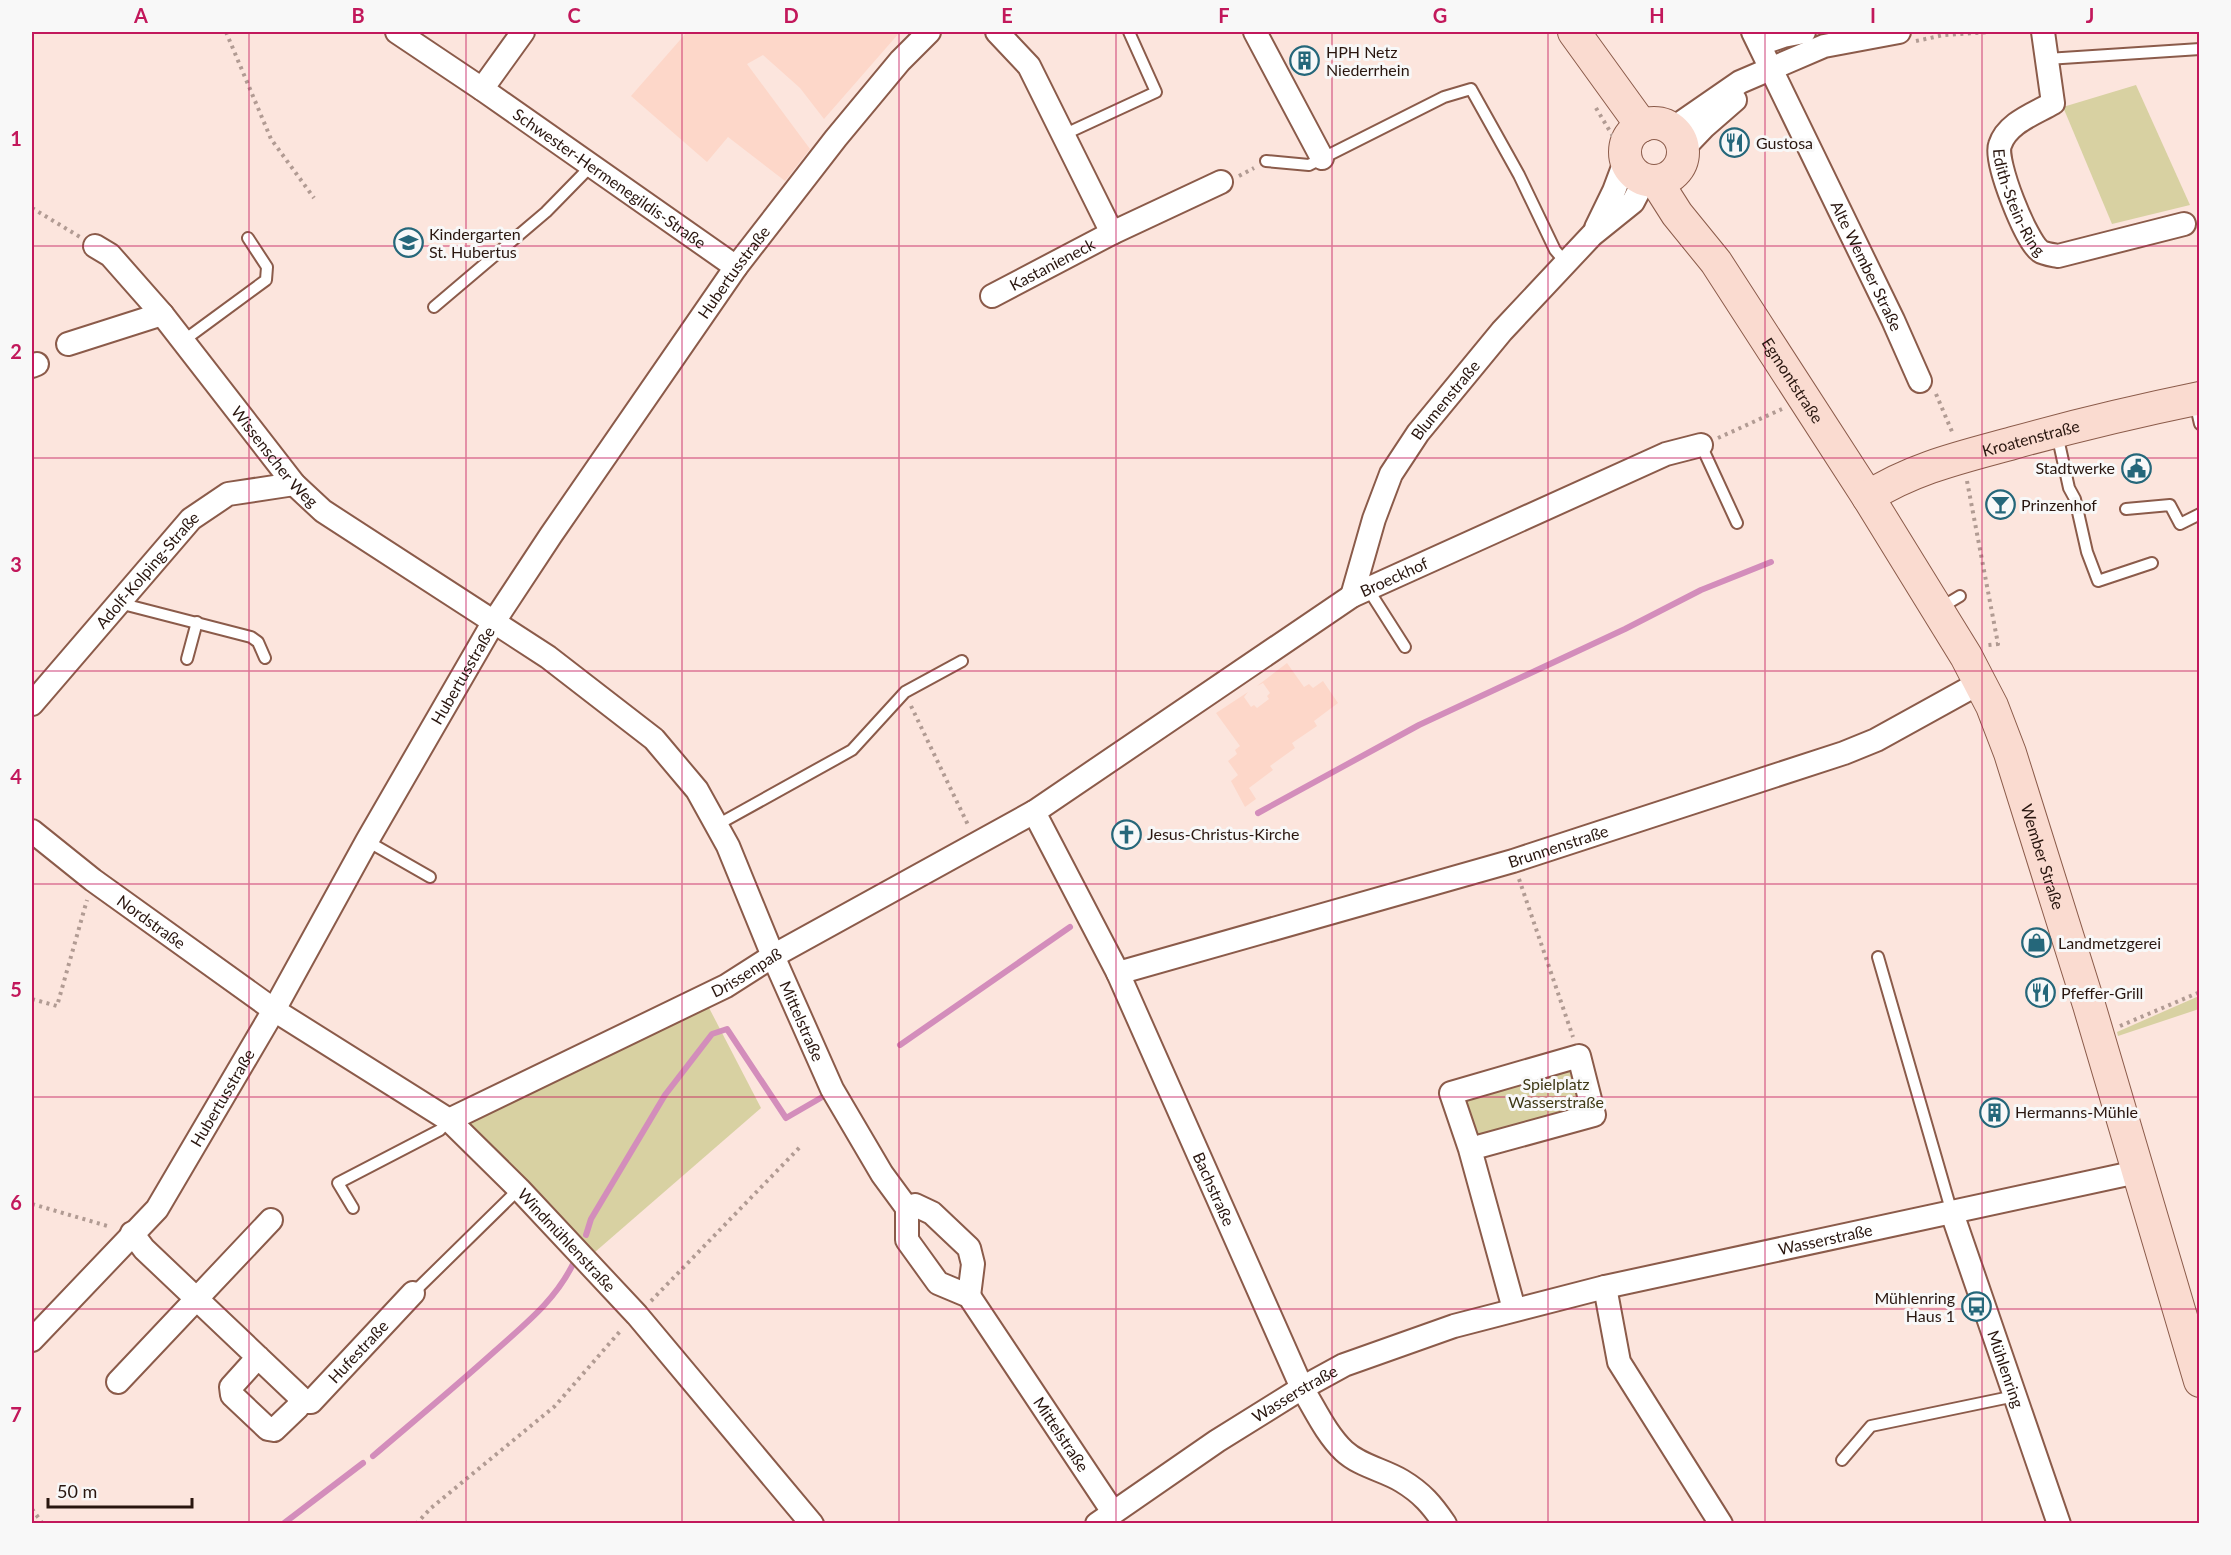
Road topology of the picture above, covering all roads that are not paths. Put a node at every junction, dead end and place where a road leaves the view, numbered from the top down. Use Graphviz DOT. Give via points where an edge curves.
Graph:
graph roads {
  1 [pos="397,32"];
  2 [pos="523,32"];
  3 [pos="929,32"];
  4 [pos="997,32"];
  5 [pos="1129,32"];
  6 [pos="1255,32"];
  7 [pos="1804,32"];
  8 [pos="1899,32"];
  9 [pos="2043,32"];
  10 [pos="1578,37"];
  11 [pos="1757,38"];
  12 [pos="2199,49"];
  13 [pos="2047,59"];
  14 [pos="1770,70"];
  15 [pos="482,89"];
  16 [pos="1063,135"];
  17 [pos="1322,158"];
  18 [pos="1651,159"];
  19 [pos="1266,161"];
  20 [pos="592,165"];
  21 [pos="1221,182"];
  22 [pos="2184,224"];
  23 [pos="1112,233"];
  24 [pos="1592,235"];
  25 [pos="248,238"];
  26 [pos="95,246"];
  27 [pos="1716,262"];
  28 [pos="1566,263"];
  29 [pos="736,267"];
  30 [pos="992,296"];
  31 [pos="434,307"];
  32 [pos="162,314"];
  33 [pos="183,341"];
  34 [pos="68,344"];
  35 [pos="1920,381"];
  36 [pos="2198,407"];
  37 [pos="2056,431"];
  38 [pos="1701,445"];
  39 [pos="294,484"];
  40 [pos="1868,497"];
  41 [pos="2126,509"];
  42 [pos="2199,514"];
  43 [pos="1737,523"];
  44 [pos="2152,563"];
  45 [pos="1360,592"];
  46 [pos="119,603"];
  47 [pos="197,622"];
  48 [pos="493,623"];
  49 [pos="1406,647"];
  50 [pos="265,658"];
  51 [pos="187,659"];
  52 [pos="962,661"];
  53 [pos="1974,669"];
  54 [pos="32,704"];
  55 [pos="1034,812"];
  56 [pos="717,825"];
  57 [pos="32,831"];
  58 [pos="367,842"];
  59 [pos="430,878"];
  60 [pos="773,956"];
  61 [pos="1878,957"];
  62 [pos="1118,974"];
  63 [pos="274,1010"];
  64 [pos="449,1120"];
  65 [pos="1470,1149"];
  66 [pos="2137,1172"];
  67 [pos="519,1189"];
  68 [pos="353,1208"];
  69 [pos="907,1208"];
  70 [pos="1952,1213"];
  71 [pos="271,1220"];
  72 [pos="132,1233"];
  73 [pos="1605,1287"];
  74 [pos="413,1293"];
  75 [pos="969,1296"];
  76 [pos="196,1298"];
  77 [pos="1514,1309"];
  78 [pos="32,1340"];
  79 [pos="258,1357"];
  80 [pos="2199,1381"];
  81 [pos="118,1382"];
  82 [pos="1302,1388"];
  83 [pos="2015,1396"];
  84 [pos="300,1402"];
  85 [pos="1842,1460"];
  86 [pos="1105,1518"];
  87 [pos="813,1524"];
  88 [pos="1445,1524"];
  89 [pos="1721,1524"];
  90 [pos="2059,1524"];
  1 -- 15 [label="street, Schwester-Hermenegildis-Straße"];
  2 -- 15 [label="street"];
  3 -- 29 [label="street, Hubertusstraße" via="843,129"];
  4 -- 16 [label="street, Kastanieneck" via="1029,66"];
  5 -- 16 [label="lane" via="1156,92"];
  6 -- 17 [label="street"];
  7 -- 11 [label="street"];
  8 -- 14 [label="street" via="1824,46"];
  9 -- 13 [label="street, Edith-Stein-Ring"];
  10 -- 18 [label="street, Egmontstraße"];
  11 -- 14 [label="street, Alte Wember Straße"];
  12 -- 13 [label="lane"];
  13 -- 22 [label="street, Edith-Stein-Ring" via="2053,103 2008,129 1999,146 1999,165 2028,236 2041,252 2058,256"];
  14 -- 18 [label="street" via="1740,82"];
  14 -- 35 [label="street, Alte Wember Straße"];
  15 -- 20 [label="street, Schwester-Hermenegildis-Straße"];
  16 -- 23 [label="street, Kastanieneck"];
  17 -- 19 [label="lane" via="1309,165"];
  17 -- 28 [label="lane" via="1444,97 1471,89 1555,250"];
  18 -- 24 [label="street, Blumenstraße"];
  18 -- 24 [label="street, Blumenstraße" via="1614,190"];
  18 -- 27 [label="street, Egmontstraße" via="1677,214"];
  18 -- 27 [label="street, Egmontstraße" via="1687,195"];
  20 -- 29 [label="street, Schwester-Hermenegildis-Straße"];
  20 -- 31 [label="lane" via="546,212"];
  21 -- 23 [label="street, Kastanieneck"];
  23 -- 30 [label="street, Kastanieneck"];
  24 -- 28 [label="street, Blumenstraße"];
  25 -- 33 [label="lane" via="267,267 267,280"];
  26 -- 32 [label="street, Wissenscher Weg" via="110,255"];
  27 -- 40 [label="street, Egmontstraße"];
  28 -- 45 [label="street, Blumenstraße" via="1502,331 1418,433 1391,474 1374,519"];
  29 -- 48 [label="street, Hubertusstraße"];
  32 -- 33 [label="street, Wissenscher Weg"];
  32 -- 34 [label="street"];
  33 -- 39 [label="street, Wissenscher Weg"];
  36 -- 37 [label="street, Kroatenstraße"];
  37 -- 40 [label="street, Kroatenstraße" via="1921,469"];
  37 -- 44 [label="lane" via="2098,581"];
  38 -- 43 [label="lane"];
  38 -- 45 [label="street, Broeckhof" via="1666,453"];
  39 -- 46 [label="street, Adolf-Kolping-Straße" via="228,494 191,519"];
  39 -- 48 [label="street, Wissenscher Weg" via="323,511"];
  40 -- 53 [label="street, Wember Straße" via="1949,603"];
  41 -- 42 [label="lane" via="2170,505 2180,524"];
  45 -- 49 [label="lane"];
  45 -- 55 [label="street, Broeckhof"];
  46 -- 47 [label="lane"];
  46 -- 54 [label="street, Adolf-Kolping-Straße"];
  47 -- 50 [label="lane" via="251,637 258,642"];
  47 -- 51 [label="lane"];
  48 -- 56 [label="street, Mittelstraße" via="548,657 654,739 697,790"];
  48 -- 58 [label="street, Hubertusstraße"];
  52 -- 56 [label="lane" via="904,692 852,750"];
  53 -- 62 [label="street, Brunnenstraße" via="1876,740 1844,753 1513,861"];
  53 -- 66 [label="street, Wember Straße" via="2010,753"];
  55 -- 60 [label="street, Drissenpaß"];
  55 -- 62 [label="street, Bachstraße"];
  56 -- 60 [label="street, Mittelstraße"];
  57 -- 63 [label="street, Nordstraße" via="93,880"];
  58 -- 59 [label="lane"];
  58 -- 63 [label="street, Hubertusstraße"];
  60 -- 64 [label="street, Drissenpaß" via="726,986"];
  60 -- 69 [label="street, Mittelstraße" via="832,1089 882,1174"];
  61 -- 70 [label="lane"];
  62 -- 82 [label="street, Bachstraße"];
  63 -- 64 [label="street, Windmühlenstraße"];
  63 -- 72 [label="street, Hubertusstraße" via="157,1209"];
  64 -- 67 [label="street, Windmühlenstraße"];
  64 -- 68 [label="lane" via="440,1130 338,1183"];
  65 -- 65 [label="street" via="1593,1115 1579,1056 1451,1093"];
  65 -- 77 [label="street"];
  66 -- 70 [label="street, Wasserstraße"];
  66 -- 80 [label="street, Wember Straße"];
  67 -- 74 [label="lane"];
  67 -- 87 [label="street, Windmühlenstraße" via="637,1315"];
  69 -- 75 [label="street" via="906,1240 938,1283"];
  69 -- 75 [label="street" via="915,1206 932,1213 969,1248 973,1264"];
  70 -- 73 [label="street, Wasserstraße"];
  70 -- 83 [label="street, Mühlenring"];
  71 -- 76 [label="street"];
  72 -- 76 [label="street"];
  72 -- 78 [label="street, Hubertusstraße"];
  73 -- 77 [label="street, Wasserstraße"];
  73 -- 89 [label="street" via="1619,1362"];
  74 -- 84 [label="street, Hufestraße" via="311,1402"];
  75 -- 86 [label="street, Mittelstraße"];
  76 -- 79 [label="street"];
  76 -- 81 [label="street"];
  77 -- 82 [label="street, Wasserstraße" via="1344,1365"];
  79 -- 84 [label="street" via="300,1397"];
  79 -- 84 [label="street, Hufestraße" via="231,1387 232,1395 271,1430"];
  82 -- 86 [label="street, Wasserstraße"];
  82 -- 88 [label="street, Bachstraße" via="1344,1452 1426,1497"];
  83 -- 85 [label="lane" via="1871,1426"];
  83 -- 90 [label="street, Mühlenring"];
}
